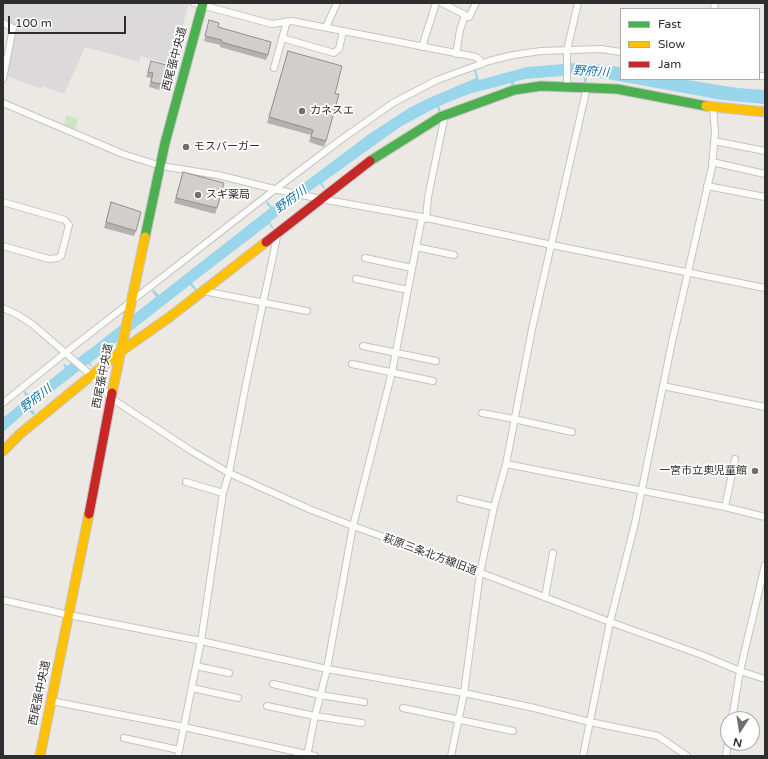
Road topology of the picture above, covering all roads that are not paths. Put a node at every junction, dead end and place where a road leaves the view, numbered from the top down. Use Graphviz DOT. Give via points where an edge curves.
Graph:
graph roads {
  1 [pos="337,3"];
  2 [pos="436,3"];
  3 [pos="442,3"];
  4 [pos="476,3"];
  5 [pos="578,3"];
  6 [pos="200,4"];
  7 [pos="465,14"];
  8 [pos="287,21"];
  9 [pos="3,23"];
  10 [pos="326,27"];
  11 [pos="343,31"];
  12 [pos="282,38"];
  13 [pos="422,47"];
  14 [pos="567,52"];
  15 [pos="620,52"];
  16 [pos="456,54"];
  17 [pos="482,64"];
  18 [pos="274,68"];
  19 [pos="3,79"];
  20 [pos="567,85"];
  21 [pos="587,87"];
  22 [pos="3,103"];
  23 [pos="714,107"];
  24 [pos="765,112"];
  25 [pos="445,115"];
  26 [pos="714,141"];
  27 [pos="765,151"];
  28 [pos="712,162"];
  29 [pos="161,166"];
  30 [pos="765,174"];
  31 [pos="707,186"];
  32 [pos="277,190"];
  33 [pos="765,197"];
  34 [pos="319,199"];
  35 [pos="3,202"];
  36 [pos="424,218"];
  37 [pos="278,232"];
  38 [pos="552,245"];
  39 [pos="3,246"];
  40 [pos="416,247"];
  41 [pos="454,255"];
  42 [pos="366,258"];
  43 [pos="412,268"];
  44 [pos="687,273"];
  45 [pos="356,279"];
  46 [pos="765,288"];
  47 [pos="408,290"];
  48 [pos="203,291"];
  49 [pos="131,302"];
  50 [pos="264,303"];
  51 [pos="3,308"];
  52 [pos="307,311"];
  53 [pos="363,346"];
  54 [pos="120,352"];
  55 [pos="396,352"];
  56 [pos="66,354"];
  57 [pos="436,361"];
  58 [pos="352,364"];
  59 [pos="392,372"];
  60 [pos="91,376"];
  61 [pos="433,381"];
  62 [pos="663,386"];
  63 [pos="111,398"];
  64 [pos="3,403"];
  65 [pos="765,407"];
  66 [pos="482,413"];
  67 [pos="514,419"];
  68 [pos="572,432"];
  69 [pos="3,451"];
  70 [pos="736,459"];
  71 [pos="506,464"];
  72 [pos="229,473"];
  73 [pos="186,482"];
  74 [pos="641,491"];
  75 [pos="223,494"];
  76 [pos="460,500"];
  77 [pos="494,507"];
  78 [pos="725,507"];
  79 [pos="765,517"];
  80 [pos="353,526"];
  81 [pos="553,553"];
  82 [pos="765,565"];
  83 [pos="480,573"];
  84 [pos="545,597"];
  85 [pos="3,600"];
  86 [pos="69,615"];
  87 [pos="610,622"];
  88 [pos="201,641"];
  89 [pos="196,666"];
  90 [pos="327,668"];
  91 [pos="740,671"];
  92 [pos="229,673"];
  93 [pos="765,679"];
  94 [pos="273,684"];
  95 [pos="192,688"];
  96 [pos="464,693"];
  97 [pos="320,695"];
  98 [pos="238,698"];
  99 [pos="51,701"];
  100 [pos="364,702"];
  101 [pos="267,706"];
  102 [pos="404,708"];
  103 [pos="733,711"];
  104 [pos="315,716"];
  105 [pos="458,719"];
  106 [pos="590,722"];
  107 [pos="362,723"];
  108 [pos="184,727"];
  109 [pos="513,731"];
  110 [pos="124,738"];
  111 [pos="179,753"];
  112 [pos="307,755"];
  113 [pos="40,756"];
  114 [pos="315,756"];
  115 [pos="451,756"];
  116 [pos="584,756"];
  117 [pos="687,756"];
  1 -- 10 [label="street"];
  2 -- 13 [label="street"];
  3 -- 7 [label="street"];
  4 -- 7 [label="street" via="469,17"];
  5 -- 14 [label="street"];
  6 -- 8 [label="street" via="272,24"];
  6 -- 29 [label="street, 西尾張中央道"];
  7 -- 16 [label="street"];
  8 -- 10 [label="street"];
  8 -- 12 [label="street"];
  9 -- 19 [label="street" via="13,28"];
  10 -- 11 [label="street"];
  11 -- 12 [label="street" via="339,49 334,53"];
  11 -- 13 [label="street"];
  12 -- 18 [label="street"];
  13 -- 16 [label="street"];
  14 -- 15 [label="street" via="602,49"];
  14 -- 17 [label="street" via="541,51 513,55"];
  14 -- 20 [label="street"];
  16 -- 17 [label="street" via="476,57"];
  17 -- 32 [label="street" via="437,80 393,103"];
  20 -- 21 [label="street"];
  20 -- 25 [label="street" via="514,90"];
  21 -- 23 [label="street" via="617,89"];
  21 -- 38 [label="street"];
  22 -- 29 [label="street" via="123,154"];
  23 -- 24 [label="street"];
  23 -- 26 [label="street"];
  25 -- 34 [label="street" via="410,134"];
  25 -- 36 [label="street"];
  26 -- 27 [label="street"];
  26 -- 28 [label="street"];
  28 -- 30 [label="street"];
  28 -- 31 [label="street"];
  29 -- 32 [label="street" via="218,175"];
  29 -- 49 [label="street, 西尾張中央道"];
  31 -- 33 [label="street"];
  31 -- 44 [label="street"];
  32 -- 34 [label="street"];
  32 -- 49 [label="street"];
  34 -- 36 [label="street"];
  34 -- 37 [label="street"];
  35 -- 39 [label="street" via="65,220 69,225 61,256 58,258 49,259"];
  36 -- 38 [label="street"];
  36 -- 40 [label="street"];
  37 -- 48 [label="street"];
  37 -- 50 [label="street"];
  38 -- 44 [label="street"];
  38 -- 67 [label="street"];
  40 -- 41 [label="street"];
  40 -- 43 [label="street"];
  42 -- 43 [label="street"];
  43 -- 47 [label="street"];
  44 -- 46 [label="street"];
  44 -- 62 [label="street"];
  45 -- 47 [label="street"];
  47 -- 55 [label="street"];
  48 -- 50 [label="street"];
  48 -- 54 [label="street"];
  49 -- 54 [label="street, 西尾張中央道"];
  49 -- 56 [label="street"];
  50 -- 52 [label="street"];
  50 -- 72 [label="street"];
  51 -- 56 [label="street, 萩原三条北方線旧道" via="32,324"];
  53 -- 55 [label="street"];
  54 -- 60 [label="street"];
  54 -- 63 [label="street, 西尾張中央道"];
  55 -- 57 [label="street"];
  55 -- 59 [label="street"];
  56 -- 60 [label="street, 萩原三条北方線旧道"];
  56 -- 64 [label="street"];
  58 -- 59 [label="street"];
  59 -- 61 [label="street"];
  59 -- 80 [label="street"];
  60 -- 63 [label="street, 萩原三条北方線旧道"];
  60 -- 69 [label="street"];
  62 -- 65 [label="street"];
  62 -- 74 [label="street"];
  63 -- 72 [label="street, 萩原三条北方線旧道"];
  63 -- 86 [label="street, 西尾張中央道"];
  66 -- 67 [label="street"];
  67 -- 68 [label="street"];
  67 -- 71 [label="street"];
  70 -- 78 [label="street"];
  71 -- 74 [label="street"];
  71 -- 77 [label="street"];
  72 -- 75 [label="street"];
  72 -- 80 [label="street, 萩原三条北方線旧道" via="308,509"];
  73 -- 75 [label="street"];
  74 -- 78 [label="street"];
  74 -- 87 [label="street"];
  75 -- 88 [label="street"];
  76 -- 77 [label="street"];
  77 -- 83 [label="street"];
  78 -- 79 [label="street"];
  80 -- 83 [label="street, 萩原三条北方線旧道"];
  80 -- 90 [label="street"];
  81 -- 84 [label="street"];
  82 -- 91 [label="street"];
  83 -- 84 [label="street, 萩原三条北方線旧道"];
  83 -- 96 [label="street"];
  84 -- 87 [label="street, 萩原三条北方線旧道"];
  85 -- 86 [label="street"];
  86 -- 88 [label="street"];
  86 -- 99 [label="street, 西尾張中央道"];
  87 -- 91 [label="street, 萩原三条北方線旧道"];
  87 -- 106 [label="street"];
  88 -- 89 [label="street"];
  88 -- 90 [label="street"];
  89 -- 92 [label="street"];
  89 -- 95 [label="street"];
  90 -- 96 [label="street"];
  90 -- 97 [label="street"];
  91 -- 93 [label="street, 萩原三条北方線旧道"];
  91 -- 103 [label="street"];
  94 -- 97 [label="street"];
  95 -- 98 [label="street"];
  95 -- 108 [label="street"];
  96 -- 105 [label="street"];
  96 -- 106 [label="street"];
  97 -- 100 [label="street"];
  97 -- 104 [label="street"];
  99 -- 108 [label="street"];
  99 -- 113 [label="street, 西尾張中央道"];
  101 -- 104 [label="street"];
  102 -- 105 [label="street"];
  104 -- 107 [label="street"];
  104 -- 112 [label="street"];
  105 -- 109 [label="street"];
  105 -- 115 [label="street"];
  106 -- 116 [label="street"];
  106 -- 117 [label="street" via="658,736"];
  108 -- 111 [label="street"];
  108 -- 112 [label="street"];
  110 -- 111 [label="street"];
  112 -- 114 [label="street"];
}
